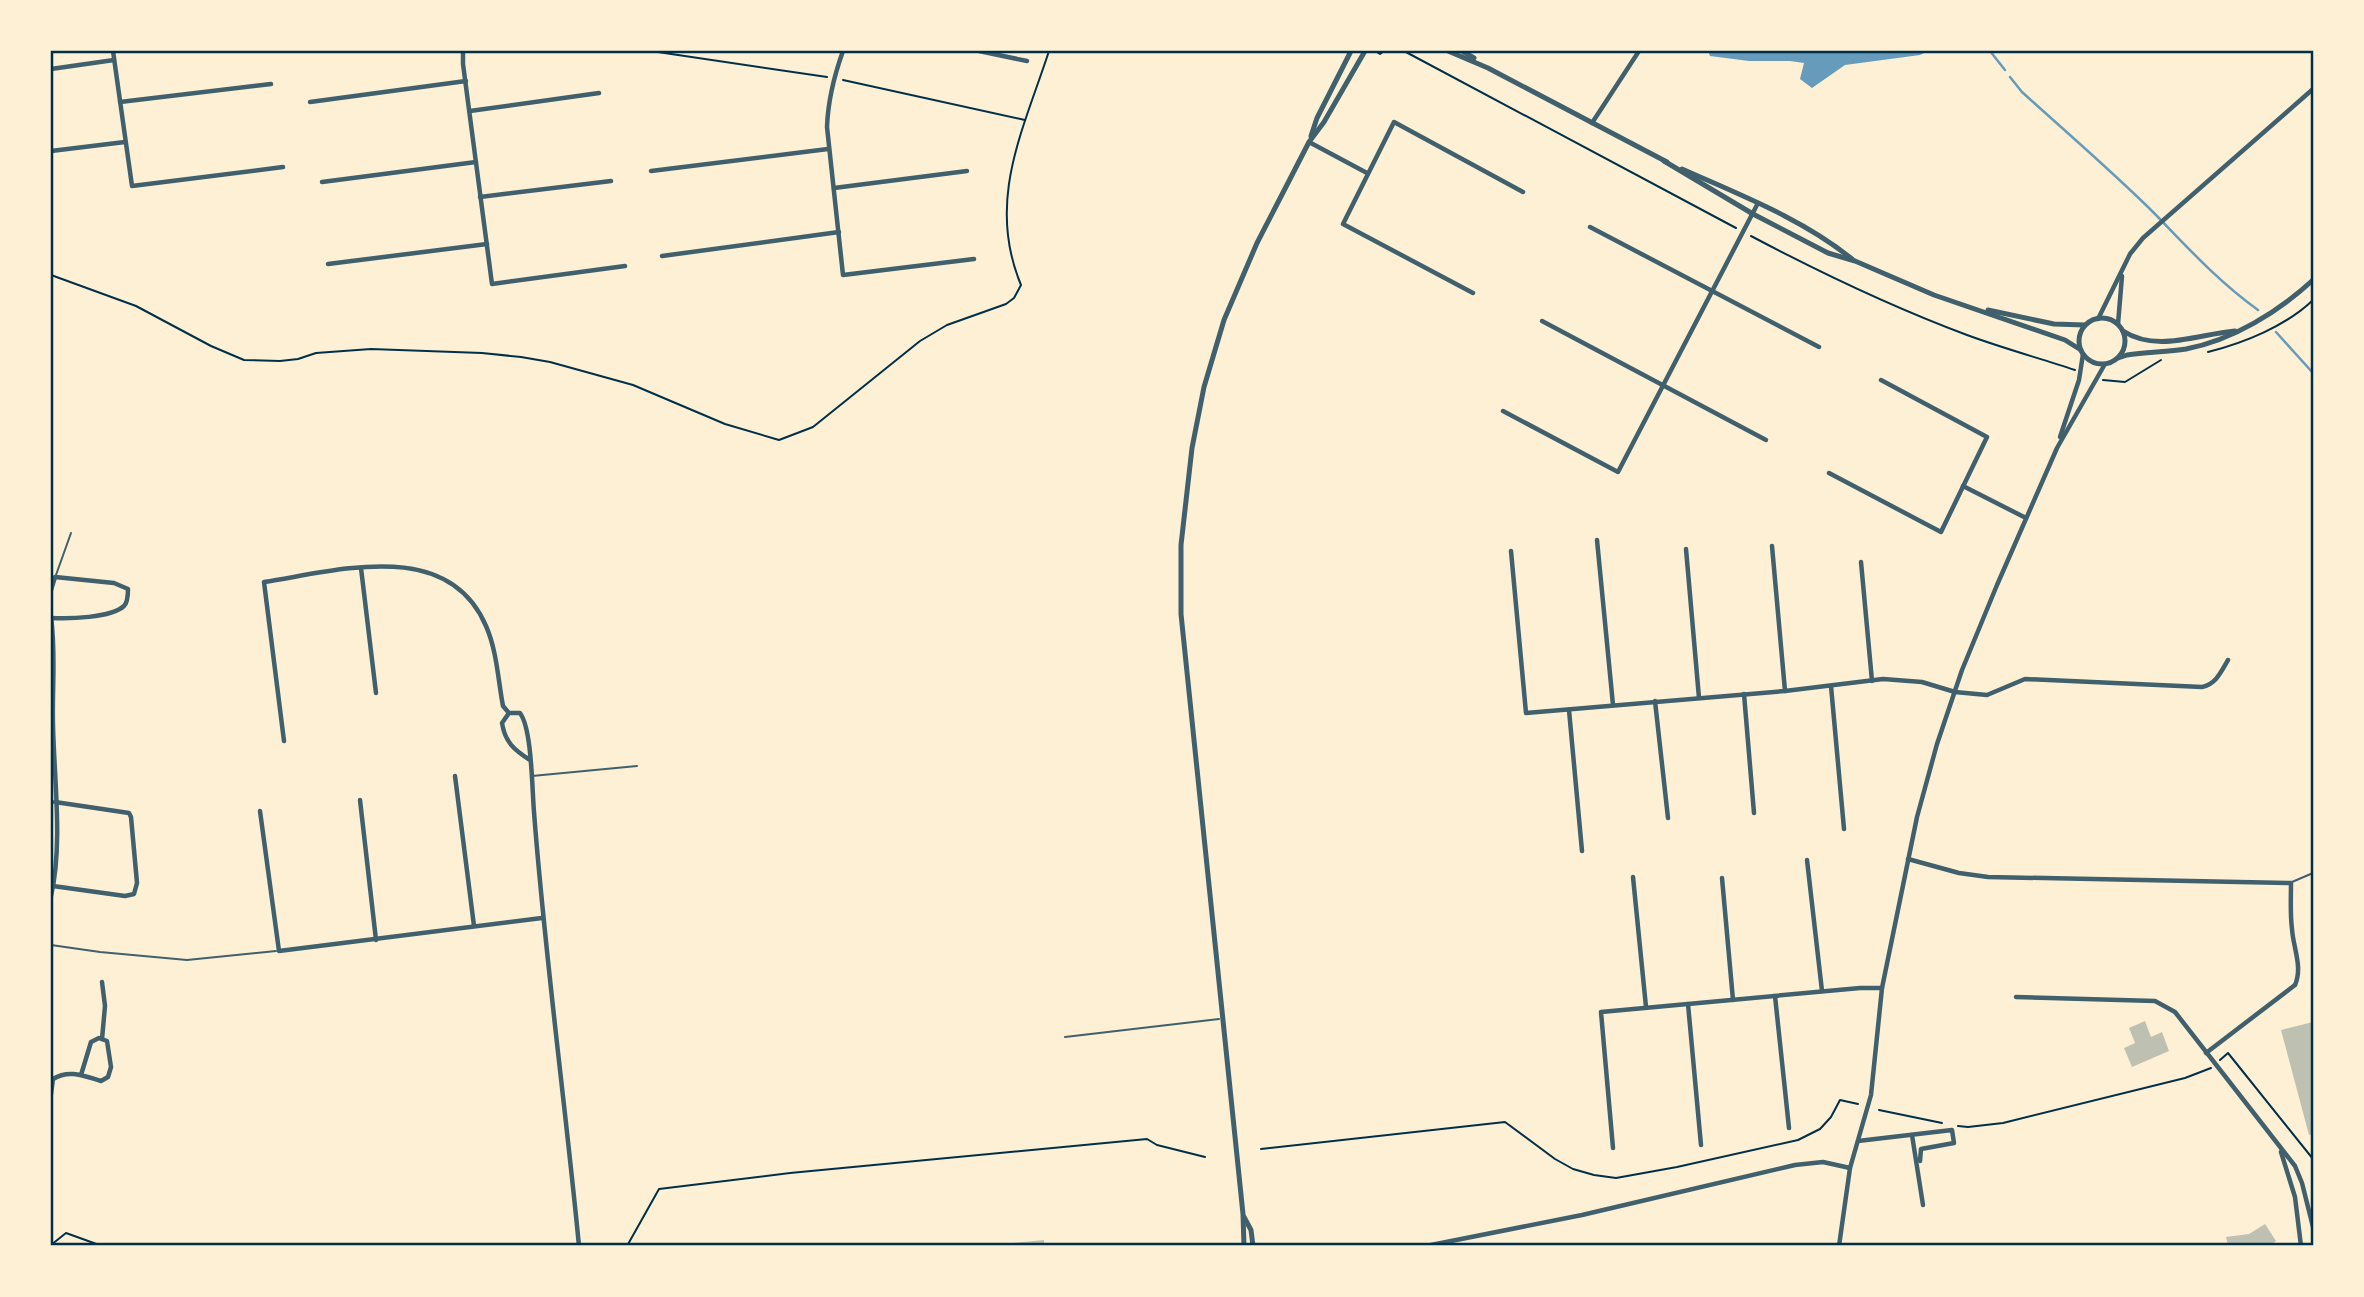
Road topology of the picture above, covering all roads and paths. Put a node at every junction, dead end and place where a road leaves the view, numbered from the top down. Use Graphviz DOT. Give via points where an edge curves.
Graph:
graph roads {
  1 [pos="113,51"];
  2 [pos="463,51"];
  3 [pos="843,51"];
  4 [pos="979,51"];
  5 [pos="1049,51"];
  6 [pos="1352,51"];
  7 [pos="1365,51"];
  8 [pos="1375,51"];
  9 [pos="1384,51"];
  10 [pos="1448,51"];
  11 [pos="1462,51"];
  12 [pos="1639,51"];
  13 [pos="114,60"];
  14 [pos="1027,61"];
  15 [pos="1488,68"];
  16 [pos="51,69"];
  17 [pos="466,81"];
  18 [pos="271,84"];
  19 [pos="2313,89"];
  20 [pos="599,93"];
  21 [pos="120,102"];
  22 [pos="310,102"];
  23 [pos="470,111"];
  24 [pos="1592,123"];
  25 [pos="125,142"];
  26 [pos="1309,142"];
  27 [pos="828,149"];
  28 [pos="51,151"];
  29 [pos="1664,161"];
  30 [pos="476,162"];
  31 [pos="283,167"];
  32 [pos="651,171"];
  33 [pos="967,171"];
  34 [pos="1367,173"];
  35 [pos="611,181"];
  36 [pos="322,183"];
  37 [pos="834,188"];
  38 [pos="1523,192"];
  39 [pos="480,197"];
  40 [pos="1758,203"];
  41 [pos="1753,215"];
  42 [pos="1590,227"];
  43 [pos="839,232"];
  44 [pos="487,244"];
  45 [pos="662,256"];
  46 [pos="974,259"];
  47 [pos="1855,261"];
  48 [pos="328,264"];
  49 [pos="625,266"];
  50 [pos="2123,271"];
  51 [pos="51,275"];
  52 [pos="2313,281"];
  53 [pos="1473,293"];
  54 [pos="1712,293"];
  55 [pos="1961,304"];
  56 [pos="2098,319"];
  57 [pos="1542,321"];
  58 [pos="2118,324"];
  59 [pos="2086,325"];
  60 [pos="2123,331"];
  61 [pos="2238,331"];
  62 [pos="1819,347"];
  63 [pos="2082,352"];
  64 [pos="2118,358"];
  65 [pos="2105,364"];
  66 [pos="1881,380"];
  67 [pos="1663,385"];
  68 [pos="1503,411"];
  69 [pos="1766,440"];
  70 [pos="2057,448"];
  71 [pos="1829,473"];
  72 [pos="1963,486"];
  73 [pos="2026,518"];
  74 [pos="71,533"];
  75 [pos="1597,540"];
  76 [pos="1772,547"];
  77 [pos="1686,550"];
  78 [pos="1511,551"];
  79 [pos="1861,562"];
  80 [pos="361,568"];
  81 [pos="55,577"];
  82 [pos="51,590"];
  83 [pos="51,618"];
  84 [pos="2228,660"];
  85 [pos="1872,681"];
  86 [pos="1831,686"];
  87 [pos="1785,691"];
  88 [pos="1955,692"];
  89 [pos="376,693"];
  90 [pos="1744,694"];
  91 [pos="1699,698"];
  92 [pos="1656,701"];
  93 [pos="1613,705"];
  94 [pos="1569,710"];
  95 [pos="509,713"];
  96 [pos="284,741"];
  97 [pos="530,760"];
  98 [pos="637,766"];
  99 [pos="455,776"];
  100 [pos="531,776"];
  101 [pos="360,800"];
  102 [pos="55,802"];
  103 [pos="260,811"];
  104 [pos="1754,813"];
  105 [pos="1668,818"];
  106 [pos="1844,829"];
  107 [pos="1582,851"];
  108 [pos="1909,859"];
  109 [pos="1807,860"];
  110 [pos="2313,873"];
  111 [pos="1633,877"];
  112 [pos="1722,878"];
  113 [pos="2291,883"];
  114 [pos="53,886"];
  115 [pos="51,896"];
  116 [pos="542,918"];
  117 [pos="474,926"];
  118 [pos="376,940"];
  119 [pos="51,945"];
  120 [pos="279,951"];
  121 [pos="102,982"];
  122 [pos="1882,988"];
  123 [pos="1822,992"];
  124 [pos="1775,996"];
  125 [pos="2016,997"];
  126 [pos="1733,1000"];
  127 [pos="1688,1004"];
  128 [pos="1646,1007"];
  129 [pos="1224,1018"];
  130 [pos="1065,1037"];
  131 [pos="102,1039"];
  132 [pos="2206,1053"];
  133 [pos="2214,1065"];
  134 [pos="81,1075"];
  135 [pos="51,1094"];
  136 [pos="1858,1104"];
  137 [pos="1879,1110"];
  138 [pos="1948,1124"];
  139 [pos="1958,1126"];
  140 [pos="1788,1128"];
  141 [pos="1912,1135"];
  142 [pos="1858,1141"];
  143 [pos="1701,1144"];
  144 [pos="1613,1148"];
  145 [pos="2280,1148"];
  146 [pos="1261,1149"];
  147 [pos="1205,1157"];
  148 [pos="2313,1159"];
  149 [pos="1920,1161"];
  150 [pos="1850,1168"];
  151 [pos="1923,1205"];
  152 [pos="1243,1214"];
  153 [pos="2313,1227"];
  154 [pos="51,1244"];
  155 [pos="1840,1244"];
  156 [pos="102,1246"];
  157 [pos="579,1246"];
  158 [pos="628,1246"];
  159 [pos="1244,1246"];
  160 [pos="1253,1246"];
  161 [pos="1426,1246"];
  162 [pos="2301,1246"];
  1 -- 13 [label="street"];
  2 -- 17 [label="street"];
  3 -- 27 [label="street" via="828,104"];
  4 -- 14 [label="street"];
  5 -- 51 [label="path" via="1010,166 1007,227 1021,285 1014,298 920,341 813,427 779,440 725,424 633,385 521,357 370,349 280,361 244,360 136,306"];
  6 -- 26 [label="street"];
  7 -- 26 [label="street"];
  8 -- 9 [label="path"];
  10 -- 15 [label="street"];
  11 -- 15 [label="street"];
  12 -- 24 [label="street"];
  13 -- 16 [label="street"];
  13 -- 21 [label="street"];
  15 -- 24 [label="street"];
  17 -- 22 [label="street"];
  17 -- 23 [label="street"];
  18 -- 21 [label="street"];
  19 -- 50 [label="street" via="2143,238"];
  20 -- 23 [label="street"];
  21 -- 25 [label="street"];
  23 -- 30 [label="street"];
  24 -- 29 [label="street"];
  25 -- 28 [label="street"];
  25 -- 31 [label="street" via="132,186"];
  26 -- 34 [label="street"];
  26 -- 129 [label="street" via="1256,243 1224,320 1204,387 1184,500 1181,614"];
  27 -- 32 [label="street"];
  27 -- 37 [label="street"];
  29 -- 40 [label="street"];
  29 -- 41 [label="street"];
  30 -- 36 [label="street"];
  30 -- 39 [label="street"];
  33 -- 37 [label="street"];
  34 -- 38 [label="street" via="1394,122"];
  34 -- 53 [label="street" via="1343,224"];
  35 -- 39 [label="street"];
  37 -- 43 [label="street"];
  39 -- 44 [label="street"];
  40 -- 41 [label="street"];
  40 -- 47 [label="street"];
  41 -- 47 [label="street" via="1828,253"];
  41 -- 54 [label="street"];
  42 -- 54 [label="street"];
  43 -- 45 [label="street"];
  43 -- 46 [label="street" via="843,275"];
  44 -- 48 [label="street"];
  44 -- 49 [label="street" via="492,284"];
  47 -- 55 [label="street"];
  50 -- 56 [label="street"];
  50 -- 58 [label="street"];
  52 -- 61 [label="street"];
  54 -- 62 [label="street"];
  54 -- 67 [label="street"];
  55 -- 59 [label="street" via="2054,324"];
  55 -- 63 [label="street" via="2065,340"];
  56 -- 58 [label="street"];
  56 -- 59 [label="street"];
  57 -- 67 [label="street"];
  58 -- 60 [label="street"];
  59 -- 63 [label="street" via="2080,337"];
  60 -- 61 [label="street" via="2133,337 2167,341"];
  60 -- 64 [label="street" via="2125,345"];
  61 -- 64 [label="street" via="2199,346"];
  63 -- 65 [label="street" via="2093,362"];
  63 -- 70 [label="street" via="2079,380"];
  64 -- 65 [label="street"];
  65 -- 70 [label="street"];
  66 -- 72 [label="street" via="1987,438"];
  67 -- 68 [label="street" via="1618,472"];
  67 -- 69 [label="street"];
  70 -- 73 [label="street"];
  71 -- 72 [label="street" via="1941,532"];
  72 -- 73 [label="street"];
  73 -- 88 [label="street"];
  74 -- 81 [label="lane"];
  75 -- 93 [label="street"];
  76 -- 87 [label="street"];
  77 -- 91 [label="street"];
  78 -- 94 [label="street" via="1526,713"];
  79 -- 85 [label="street"];
  80 -- 89 [label="street"];
  80 -- 95 [label="street" via="416,568 444,579 465,595 487,628 503,706"];
  80 -- 96 [label="street" via="264,582"];
  81 -- 82 [label="street"];
  81 -- 83 [label="street" via="114,583 128,589 128,598 124,606 89,618"];
  83 -- 102 [label="street"];
  84 -- 88 [label="street" via="2219,676 2202,687 2025,679 1986,695"];
  85 -- 86 [label="street"];
  85 -- 88 [label="street" via="1922,682"];
  86 -- 87 [label="street"];
  86 -- 106 [label="street"];
  87 -- 90 [label="street"];
  88 -- 108 [label="street"];
  90 -- 91 [label="street"];
  90 -- 104 [label="street"];
  91 -- 92 [label="street"];
  92 -- 93 [label="street"];
  92 -- 105 [label="street"];
  93 -- 94 [label="street"];
  94 -- 107 [label="street"];
  95 -- 97 [label="street" via="520,713 525,720"];
  95 -- 97 [label="street" via="502,723 505,738"];
  97 -- 100 [label="street"];
  98 -- 100 [label="lane"];
  99 -- 117 [label="street"];
  100 -- 116 [label="street"];
  101 -- 118 [label="street"];
  102 -- 114 [label="street"];
  102 -- 114 [label="street" via="129,813 137,883 135,894 125,896"];
  103 -- 120 [label="street"];
  108 -- 113 [label="street" via="1988,877"];
  108 -- 122 [label="street"];
  109 -- 123 [label="street"];
  110 -- 113 [label="lane"];
  111 -- 128 [label="street"];
  112 -- 126 [label="street"];
  113 -- 132 [label="street" via="2298,961 2295,985"];
  114 -- 115 [label="street"];
  116 -- 117 [label="street"];
  116 -- 157 [label="street"];
  117 -- 118 [label="street"];
  118 -- 120 [label="street"];
  119 -- 120 [label="lane" via="187,960"];
  121 -- 131 [label="street"];
  122 -- 123 [label="street"];
  122 -- 142 [label="street" via="1871,1095"];
  123 -- 124 [label="street"];
  124 -- 126 [label="street"];
  124 -- 140 [label="street"];
  125 -- 132 [label="street" via="2155,1001 2175,1012"];
  126 -- 127 [label="street"];
  127 -- 128 [label="street"];
  127 -- 143 [label="street"];
  128 -- 144 [label="street" via="1601,1012"];
  129 -- 130 [label="lane"];
  129 -- 152 [label="street"];
  131 -- 134 [label="street" via="91,1042"];
  131 -- 134 [label="street" via="107,1041 108,1077 101,1081"];
  132 -- 133 [label="street"];
  133 -- 139 [label="path" via="2185,1078 2003,1123"];
  133 -- 145 [label="street"];
  133 -- 148 [label="path" via="2228,1054"];
  134 -- 135 [label="street" via="61,1074 53,1079"];
  136 -- 146 [label="path" via="1840,1100 1819,1129 1798,1140 1616,1178 1594,1175 1555,1159 1505,1122"];
  137 -- 138 [label="path"];
  141 -- 142 [label="street"];
  141 -- 149 [label="street" via="1952,1130 1954,1143 1921,1149"];
  141 -- 151 [label="street"];
  142 -- 150 [label="street"];
  145 -- 153 [label="street" via="2300,1177"];
  145 -- 162 [label="street" via="2296,1204"];
  147 -- 158 [label="path" via="1147,1139 659,1189"];
  150 -- 155 [label="street"];
  150 -- 161 [label="street" via="1823,1162 1795,1165"];
  152 -- 159 [label="street"];
  152 -- 160 [label="street"];
  154 -- 156 [label="path" via="66,1233"];
}
